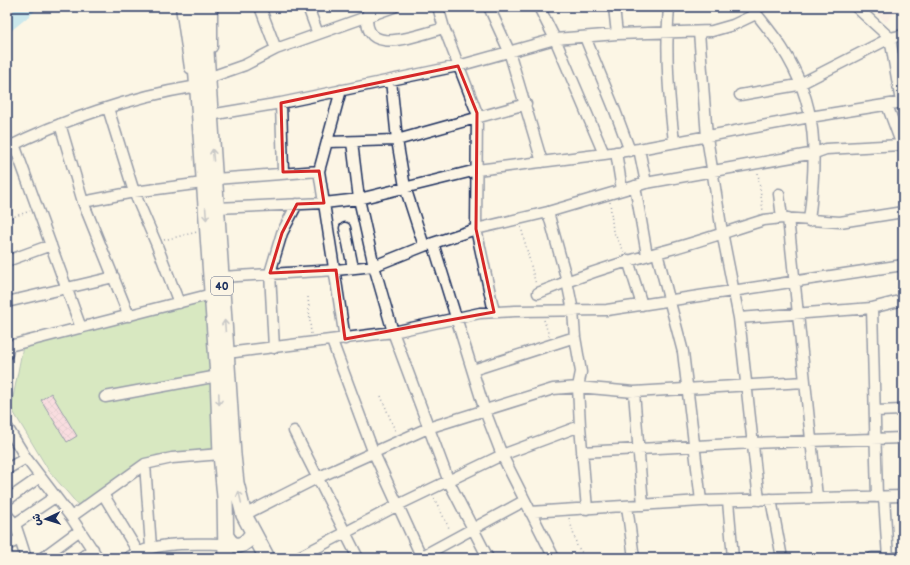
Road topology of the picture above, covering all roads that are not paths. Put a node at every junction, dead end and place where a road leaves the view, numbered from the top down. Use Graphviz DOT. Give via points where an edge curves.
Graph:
graph roads {
  1 [pos="181,7"];
  2 [pos="192,7"];
  3 [pos="203,7"];
  4 [pos="212,7"];
  5 [pos="260,7"];
  6 [pos="308,7"];
  7 [pos="394,7"];
  8 [pos="438,7"];
  9 [pos="489,7"];
  10 [pos="614,7"];
  11 [pos="669,7"];
  12 [pos="856,7"];
  13 [pos="543,8"];
  14 [pos="753,10"];
  15 [pos="368,12"];
  16 [pos="444,28"];
  17 [pos="699,32"];
  18 [pos="666,33"];
  19 [pos="318,34"];
  20 [pos="617,34"];
  21 [pos="903,35"];
  22 [pos="585,37"];
  23 [pos="890,38"];
  24 [pos="555,39"];
  25 [pos="276,49"];
  26 [pos="509,51"];
  27 [pos="458,66"];
  28 [pos="208,78"];
  29 [pos="391,80"];
  30 [pos="801,84"];
  31 [pos="192,88"];
  32 [pos="341,90"];
  33 [pos="740,95"];
  34 [pos="902,102"];
  35 [pos="281,103"];
  36 [pos="526,104"];
  37 [pos="887,105"];
  38 [pos="108,108"];
  39 [pos="205,115"];
  40 [pos="810,117"];
  41 [pos="477,118"];
  42 [pos="60,124"];
  43 [pos="707,137"];
  44 [pos="396,140"];
  45 [pos="328,142"];
  46 [pos="352,142"];
  47 [pos="674,142"];
  48 [pos="11,146"];
  49 [pos="902,147"];
  50 [pos="634,150"];
  51 [pos="616,152"];
  52 [pos="815,153"];
  53 [pos="604,154"];
  54 [pos="542,162"];
  55 [pos="477,170"];
  56 [pos="319,171"];
  57 [pos="712,171"];
  58 [pos="283,172"];
  59 [pos="209,181"];
  60 [pos="646,183"];
  61 [pos="635,186"];
  62 [pos="405,187"];
  63 [pos="622,190"];
  64 [pos="134,192"];
  65 [pos="779,194"];
  66 [pos="359,199"];
  67 [pos="83,202"];
  68 [pos="324,203"];
  69 [pos="297,204"];
  70 [pos="217,208"];
  71 [pos="548,212"];
  72 [pos="903,212"];
  73 [pos="785,218"];
  74 [pos="810,221"];
  75 [pos="344,228"];
  76 [pos="476,229"];
  77 [pos="722,232"];
  78 [pos="51,245"];
  79 [pos="429,245"];
  80 [pos="652,254"];
  81 [pos="628,260"];
  82 [pos="7,261"];
  83 [pos="903,265"];
  84 [pos="374,266"];
  85 [pos="353,268"];
  86 [pos="336,270"];
  87 [pos="270,273"];
  88 [pos="114,276"];
  89 [pos="222,277"];
  90 [pos="567,281"];
  91 [pos="795,282"];
  92 [pos="68,288"];
  93 [pos="734,292"];
  94 [pos="538,293"];
  95 [pos="212,294"];
  96 [pos="903,300"];
  97 [pos="668,301"];
  98 [pos="7,302"];
  99 [pos="178,303"];
  100 [pos="642,305"];
  101 [pos="872,308"];
  102 [pos="573,311"];
  103 [pos="494,312"];
  104 [pos="798,314"];
  105 [pos="128,316"];
  106 [pos="457,318"];
  107 [pos="739,318"];
  108 [pos="81,328"];
  109 [pos="393,332"];
  110 [pos="575,337"];
  111 [pos="346,339"];
  112 [pos="332,341"];
  113 [pos="8,348"];
  114 [pos="274,348"];
  115 [pos="227,353"];
  116 [pos="473,370"];
  117 [pos="218,376"];
  118 [pos="805,382"];
  119 [pos="748,386"];
  120 [pos="578,387"];
  121 [pos="688,390"];
  122 [pos="634,392"];
  123 [pos="105,396"];
  124 [pos="903,410"];
  125 [pos="485,411"];
  126 [pos="876,411"];
  127 [pos="580,426"];
  128 [pos="428,428"];
  129 [pos="294,431"];
  130 [pos="8,433"];
  131 [pos="877,438"];
  132 [pos="903,438"];
  133 [pos="812,442"];
  134 [pos="753,443"];
  135 [pos="694,446"];
  136 [pos="639,450"];
  137 [pos="373,451"];
  138 [pos="582,452"];
  139 [pos="221,454"];
  140 [pos="502,455"];
  141 [pos="26,458"];
  142 [pos="145,464"];
  143 [pos="7,470"];
  144 [pos="40,477"];
  145 [pos="316,478"];
  146 [pos="449,482"];
  147 [pos="103,494"];
  148 [pos="903,496"];
  149 [pos="55,497"];
  150 [pos="818,497"];
  151 [pos="881,497"];
  152 [pos="771,499"];
  153 [pos="7,500"];
  154 [pos="759,500"];
  155 [pos="524,501"];
  156 [pos="700,501"];
  157 [pos="728,501"];
  158 [pos="398,505"];
  159 [pos="643,505"];
  160 [pos="627,506"];
  161 [pos="587,509"];
  162 [pos="530,512"];
  163 [pos="7,514"];
  164 [pos="244,515"];
  165 [pos="71,517"];
  166 [pos="15,524"];
  167 [pos="472,528"];
  168 [pos="80,530"];
  169 [pos="345,532"];
  170 [pos="253,533"];
  171 [pos="20,539"];
  172 [pos="7,545"];
  173 [pos="226,546"];
  174 [pos="151,547"];
  175 [pos="138,552"];
  176 [pos="96,554"];
  177 [pos="550,557"];
  178 [pos="26,558"];
  179 [pos="42,558"];
  180 [pos="81,558"];
  181 [pos="127,558"];
  182 [pos="267,558"];
  183 [pos="297,558"];
  184 [pos="358,558"];
  185 [pos="421,558"];
  186 [pos="488,558"];
  187 [pos="634,558"];
  188 [pos="733,558"];
  189 [pos="782,558"];
  190 [pos="872,558"];
  191 [pos="888,558"];
  192 [pos="901,558"];
  1 -- 31 [label="street"];
  2 -- 39 [label="highway, 40"];
  3 -- 28 [label="highway, 40"];
  4 -- 28 [label="street" via="212,59"];
  5 -- 25 [label="street"];
  6 -- 19 [label="street"];
  7 -- 15 [label="street"];
  8 -- 16 [label="street"];
  9 -- 26 [label="street"];
  10 -- 20 [label="street"];
  11 -- 18 [label="street"];
  12 -- 23 [label="street"];
  13 -- 24 [label="street"];
  14 -- 17 [label="street" via="725,28"];
  14 -- 30 [label="street" via="782,47"];
  15 -- 16 [label="street" via="368,28 372,36 384,41"];
  15 -- 19 [label="street"];
  16 -- 27 [label="street"];
  17 -- 18 [label="street"];
  17 -- 43 [label="street"];
  18 -- 20 [label="street"];
  18 -- 47 [label="street"];
  19 -- 25 [label="street"];
  20 -- 22 [label="street"];
  21 -- 23 [label="street"];
  22 -- 24 [label="street"];
  22 -- 50 [label="street"];
  23 -- 30 [label="street"];
  23 -- 34 [label="street"];
  24 -- 26 [label="street"];
  24 -- 53 [label="street"];
  25 -- 28 [label="street" via="245,65"];
  26 -- 27 [label="street"];
  26 -- 36 [label="street"];
  27 -- 29 [label="street"];
  27 -- 41 [label="street" via="473,100"];
  28 -- 39 [label="highway, 40"];
  29 -- 32 [label="street"];
  29 -- 44 [label="street"];
  30 -- 33 [label="street"];
  30 -- 40 [label="street"];
  31 -- 38 [label="street" via="168,91"];
  31 -- 39 [label="street"];
  32 -- 35 [label="street"];
  32 -- 45 [label="street"];
  34 -- 37 [label="street"];
  35 -- 39 [label="street"];
  35 -- 58 [label="street"];
  36 -- 41 [label="street"];
  36 -- 54 [label="street"];
  37 -- 40 [label="street"];
  37 -- 49 [label="street"];
  38 -- 42 [label="street"];
  38 -- 64 [label="street"];
  39 -- 59 [label="highway, 40"];
  40 -- 43 [label="street"];
  40 -- 52 [label="street"];
  41 -- 44 [label="street"];
  41 -- 55 [label="street"];
  42 -- 48 [label="street"];
  42 -- 67 [label="street"];
  43 -- 47 [label="street"];
  43 -- 57 [label="street"];
  44 -- 46 [label="street"];
  44 -- 62 [label="street"];
  45 -- 46 [label="street"];
  45 -- 56 [label="street"];
  46 -- 66 [label="street"];
  47 -- 50 [label="street"];
  48 -- 78 [label="street"];
  49 -- 52 [label="street" via="838,148"];
  50 -- 51 [label="street"];
  50 -- 60 [label="street"];
  51 -- 53 [label="street"];
  51 -- 63 [label="street"];
  52 -- 57 [label="street"];
  52 -- 74 [label="street"];
  53 -- 54 [label="street"];
  54 -- 55 [label="street"];
  55 -- 62 [label="street"];
  55 -- 76 [label="street"];
  56 -- 58 [label="street"];
  56 -- 68 [label="street"];
  57 -- 60 [label="street"];
  57 -- 77 [label="street"];
  58 -- 59 [label="street"];
  59 -- 64 [label="street"];
  59 -- 70 [label="highway, 40"];
  59 -- 95 [label="highway, 40, one-way" via="207,230"];
  60 -- 61 [label="street"];
  61 -- 63 [label="street"];
  61 -- 80 [label="street"];
  62 -- 66 [label="street"];
  62 -- 79 [label="street"];
  63 -- 71 [label="street"];
  64 -- 67 [label="street"];
  64 -- 99 [label="street"];
  65 -- 73 [label="street"];
  66 -- 68 [label="street"];
  66 -- 84 [label="street"];
  67 -- 88 [label="street"];
  68 -- 69 [label="street"];
  68 -- 86 [label="street"];
  69 -- 70 [label="street"];
  69 -- 87 [label="street" via="282,233"];
  70 -- 89 [label="highway, 40"];
  71 -- 76 [label="street"];
  71 -- 90 [label="street"];
  72 -- 74 [label="street" via="840,222"];
  73 -- 74 [label="street"];
  73 -- 77 [label="street" via="764,220"];
  73 -- 91 [label="street"];
  75 -- 85 [label="street"];
  76 -- 79 [label="street"];
  76 -- 103 [label="street"];
  77 -- 80 [label="street"];
  77 -- 93 [label="street"];
  78 -- 82 [label="street"];
  78 -- 92 [label="street"];
  79 -- 84 [label="street"];
  79 -- 106 [label="street"];
  80 -- 81 [label="street"];
  80 -- 97 [label="street"];
  81 -- 90 [label="street"];
  81 -- 100 [label="street"];
  83 -- 91 [label="street"];
  84 -- 85 [label="street"];
  84 -- 109 [label="street"];
  85 -- 86 [label="street"];
  86 -- 87 [label="street"];
  86 -- 111 [label="street"];
  87 -- 89 [label="street"];
  87 -- 114 [label="street"];
  88 -- 92 [label="street"];
  88 -- 105 [label="street"];
  115 -- 89 [label="highway, 40, one-way"];
  90 -- 94 [label="street"];
  90 -- 102 [label="street"];
  91 -- 93 [label="street"];
  91 -- 104 [label="street"];
  92 -- 98 [label="street"];
  92 -- 108 [label="street"];
  93 -- 97 [label="street"];
  93 -- 107 [label="street"];
  95 -- 99 [label="street"];
  95 -- 117 [label="highway, 40"];
  96 -- 101 [label="street"];
  97 -- 100 [label="street"];
  97 -- 121 [label="street" via="681,340"];
  99 -- 105 [label="street"];
  100 -- 102 [label="street"];
  101 -- 104 [label="street"];
  101 -- 126 [label="street"];
  102 -- 103 [label="street"];
  102 -- 110 [label="street"];
  103 -- 106 [label="street"];
  104 -- 107 [label="street"];
  104 -- 118 [label="street"];
  105 -- 108 [label="street"];
  106 -- 109 [label="street"];
  106 -- 116 [label="street"];
  107 -- 119 [label="street"];
  108 -- 113 [label="street"];
  109 -- 111 [label="street"];
  109 -- 128 [label="street"];
  110 -- 116 [label="street"];
  110 -- 120 [label="street" via="581,372"];
  111 -- 112 [label="street"];
  112 -- 114 [label="street"];
  112 -- 137 [label="street"];
  114 -- 115 [label="street"];
  164 -- 115 [label="highway, 40, one-way" via="233,456"];
  116 -- 125 [label="street"];
  117 -- 123 [label="street"];
  117 -- 139 [label="highway, 40, one-way"];
  118 -- 119 [label="street"];
  118 -- 133 [label="street"];
  119 -- 121 [label="street"];
  119 -- 134 [label="street"];
  120 -- 122 [label="street"];
  120 -- 125 [label="street" via="553,389"];
  120 -- 127 [label="street"];
  121 -- 122 [label="street"];
  121 -- 135 [label="street"];
  122 -- 136 [label="street"];
  124 -- 126 [label="street"];
  125 -- 128 [label="street"];
  125 -- 140 [label="street"];
  126 -- 131 [label="street"];
  127 -- 138 [label="street"];
  127 -- 140 [label="street"];
  128 -- 137 [label="street"];
  128 -- 146 [label="street"];
  129 -- 145 [label="street"];
  130 -- 141 [label="street"];
  131 -- 132 [label="street"];
  131 -- 133 [label="street"];
  131 -- 151 [label="street"];
  133 -- 134 [label="street"];
  133 -- 150 [label="street"];
  134 -- 135 [label="street"];
  134 -- 154 [label="street"];
  135 -- 136 [label="street"];
  135 -- 156 [label="street"];
  136 -- 138 [label="street"];
  136 -- 159 [label="street"];
  137 -- 145 [label="street"];
  137 -- 158 [label="street"];
  138 -- 161 [label="street"];
  139 -- 142 [label="street" via="172,458"];
  139 -- 173 [label="highway, 40"];
  140 -- 146 [label="street"];
  140 -- 155 [label="street"];
  141 -- 143 [label="street"];
  141 -- 144 [label="street"];
  142 -- 147 [label="street"];
  142 -- 174 [label="street"];
  144 -- 149 [label="street"];
  144 -- 153 [label="street"];
  145 -- 164 [label="street"];
  145 -- 169 [label="street"];
  146 -- 158 [label="street"];
  146 -- 167 [label="street"];
  147 -- 165 [label="street"];
  147 -- 175 [label="street"];
  148 -- 151 [label="street"];
  149 -- 165 [label="street"];
  149 -- 166 [label="street"];
  150 -- 151 [label="street"];
  150 -- 152 [label="street"];
  151 -- 191 [label="street"];
  152 -- 154 [label="street"];
  152 -- 189 [label="street"];
  154 -- 157 [label="street"];
  155 -- 162 [label="street"];
  155 -- 167 [label="street"];
  156 -- 157 [label="street"];
  156 -- 159 [label="street"];
  157 -- 188 [label="street"];
  158 -- 169 [label="street"];
  158 -- 185 [label="street"];
  159 -- 160 [label="street"];
  160 -- 161 [label="street"];
  160 -- 187 [label="street"];
  161 -- 162 [label="street"];
  162 -- 177 [label="street"];
  163 -- 166 [label="street"];
  164 -- 170 [label="highway, 40"];
  165 -- 168 [label="street"];
  166 -- 171 [label="street"];
  167 -- 185 [label="street"];
  167 -- 186 [label="street"];
  168 -- 176 [label="street"];
  168 -- 179 [label="street"];
  169 -- 183 [label="street"];
  169 -- 184 [label="street"];
  170 -- 173 [label="highway" via="249,540 241,545 230,542"];
  170 -- 182 [label="highway, 40"];
  171 -- 172 [label="street"];
  171 -- 178 [label="street"];
  173 -- 174 [label="street"];
  174 -- 175 [label="street"];
  175 -- 181 [label="street"];
  176 -- 180 [label="street"];
  190 -- 191 [label="street"];
  191 -- 192 [label="street"];
}
